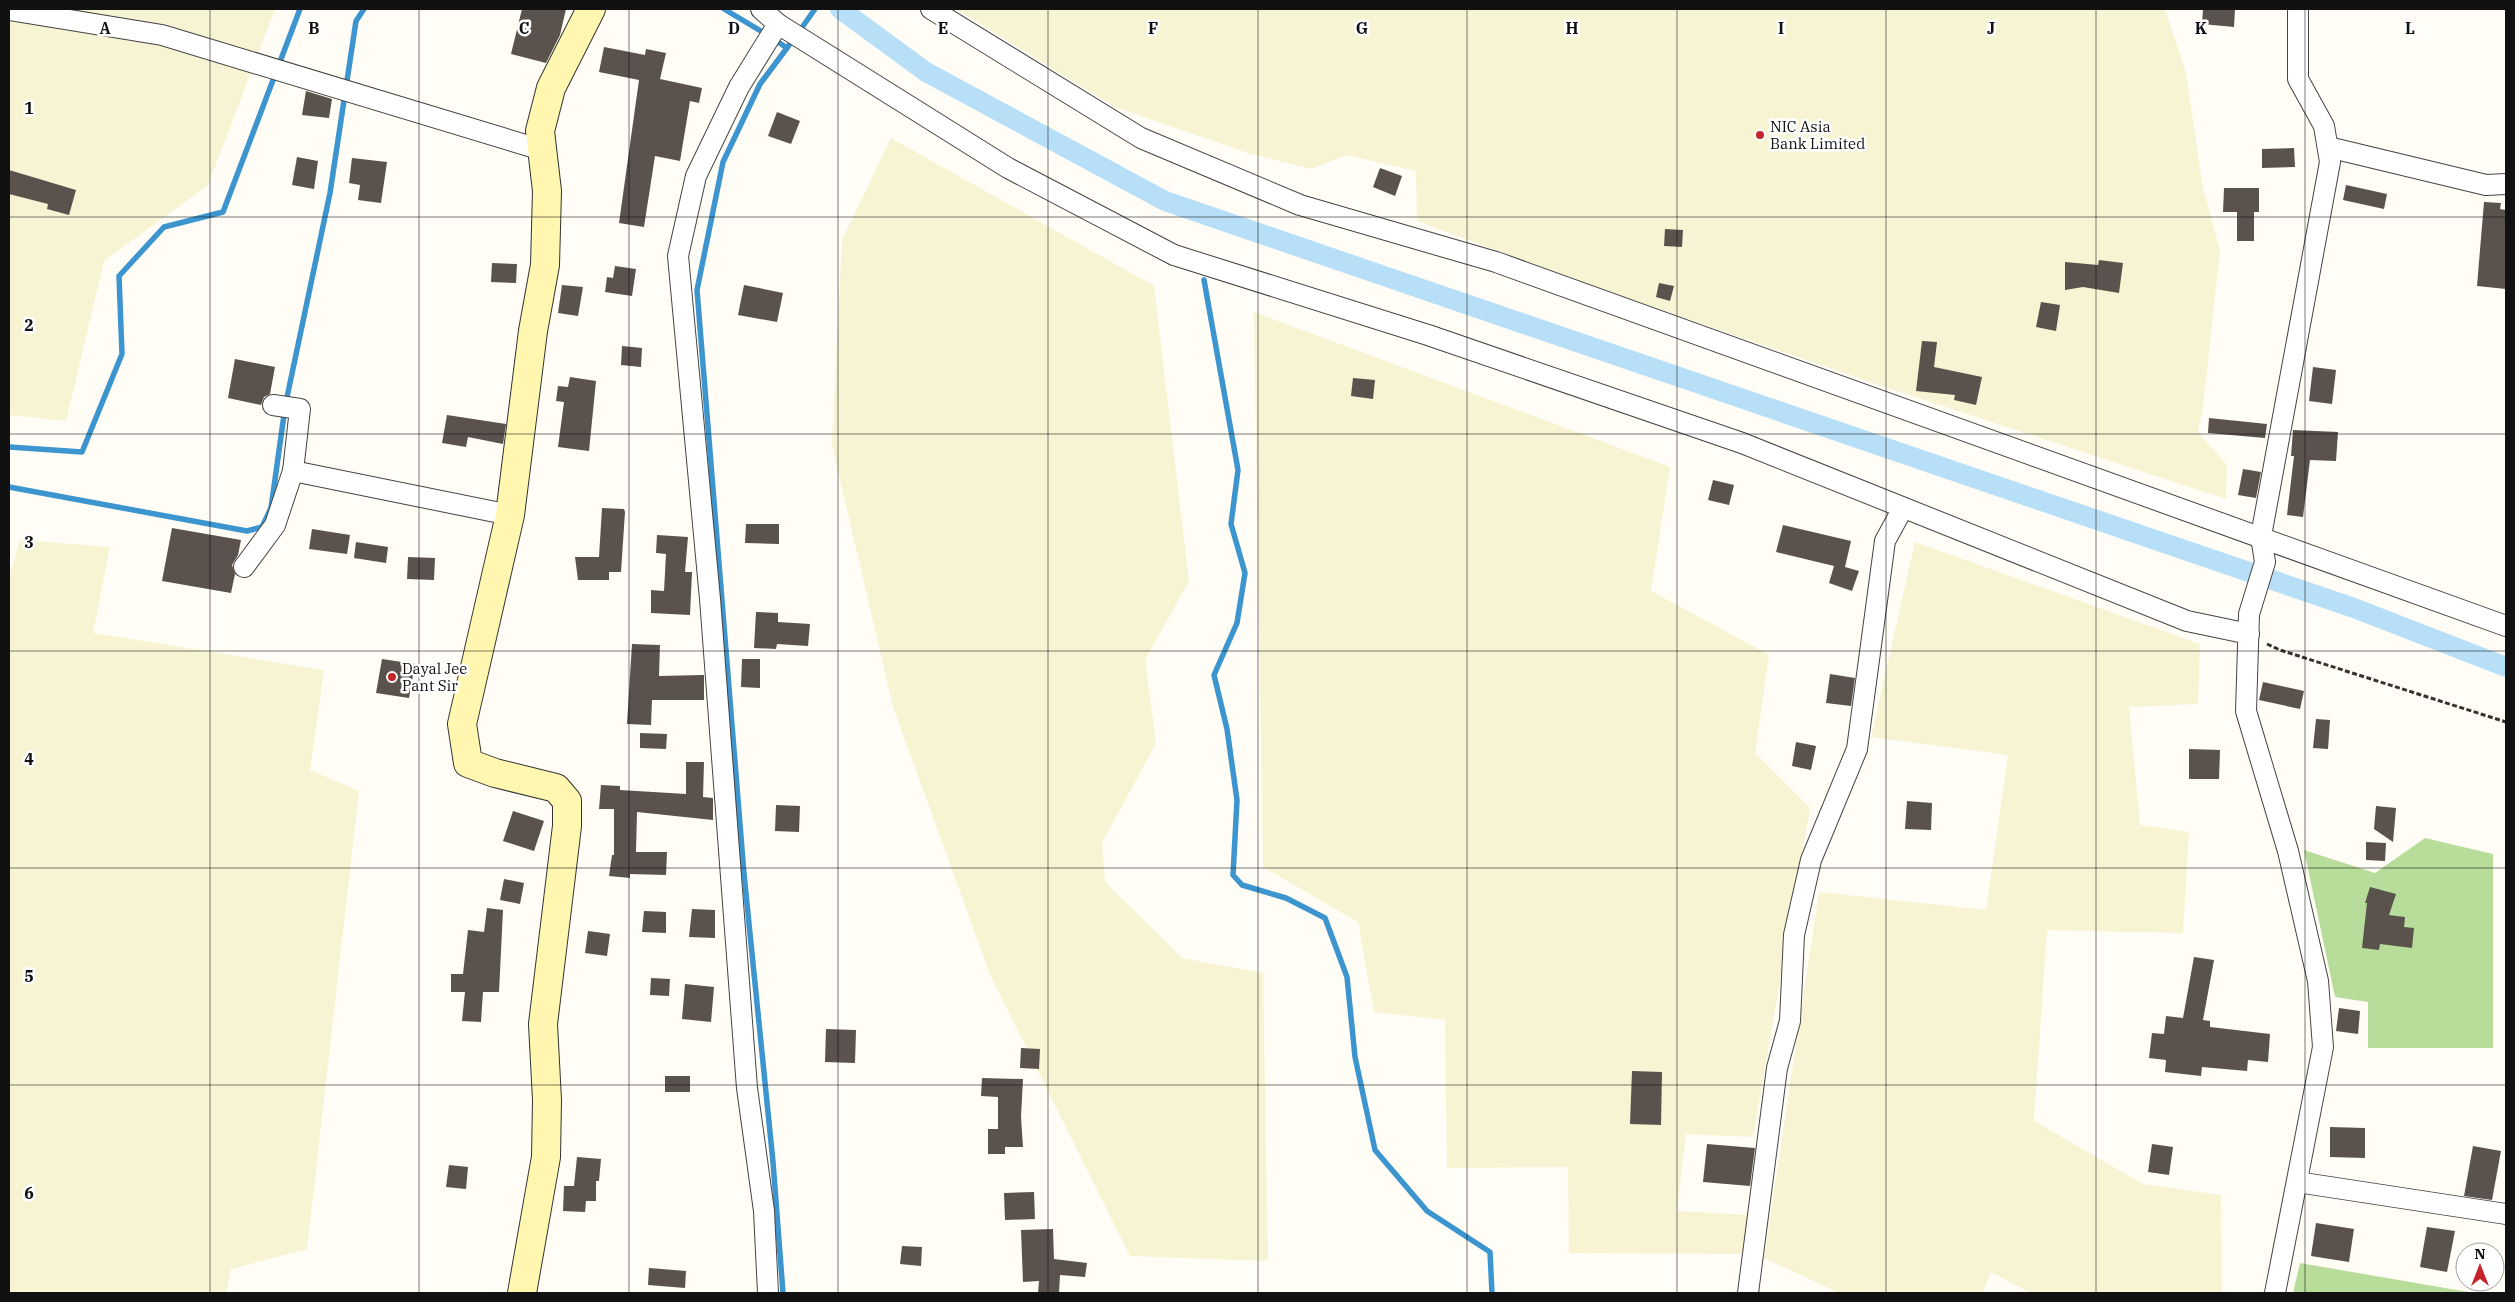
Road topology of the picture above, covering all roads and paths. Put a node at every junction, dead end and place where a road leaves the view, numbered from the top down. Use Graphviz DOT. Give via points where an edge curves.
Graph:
graph roads {
  1 [pos="591,9"];
  2 [pos="761,9"];
  3 [pos="931,9"];
  4 [pos="2298,9"];
  5 [pos="9,10"];
  6 [pos="778,24"];
  7 [pos="2328,147"];
  8 [pos="542,150"];
  9 [pos="2506,184"];
  10 [pos="273,405"];
  11 [pos="293,471"];
  12 [pos="1903,508"];
  13 [pos="510,515"];
  14 [pos="2261,536"];
  15 [pos="244,567"];
  16 [pos="2506,626"];
  17 [pos="2248,634"];
  18 [pos="2506,722"];
  19 [pos="2297,1182"];
  20 [pos="2506,1214"];
  21 [pos="522,1293"];
  22 [pos="768,1293"];
  23 [pos="1748,1293"];
  24 [pos="2275,1293"];
  1 -- 8 [label="street" via="552,88 540,131"];
  2 -- 6 [label="street"];
  3 -- 14 [label="street" via="1141,138 1300,205 1496,262"];
  4 -- 7 [label="street" via="2298,79 2324,126"];
  5 -- 8 [label="street" via="162,35"];
  6 -- 12 [label="street" via="1008,168 1174,255 1428,335 1742,443"];
  6 -- 22 [label="street" via="739,87 696,176 678,256 710,599 748,1088 764,1211"];
  7 -- 9 [label="street" via="2486,185"];
  7 -- 14 [label="street" via="2330,162"];
  8 -- 13 [label="street" via="548,191 545,265 530,348"];
  10 -- 11 [label="street" via="300,409"];
  11 -- 13 [label="street"];
  11 -- 15 [label="street" via="274,525"];
  12 -- 17 [label="street" via="2186,621"];
  12 -- 23 [label="street" via="1885,541 1857,749 1811,860 1794,935 1790,1021 1777,1068"];
  13 -- 21 [label="street" via="462,724 468,763 556,788 567,802 567,826 543,1024 546,1157"];
  14 -- 16 [label="street"];
  14 -- 17 [label="street" via="2265,562 2249,614"];
  17 -- 18 [label="path" via="2280,650"];
  17 -- 19 [label="street" via="2246,711 2288,851 2318,982 2324,1046"];
  19 -- 20 [label="street"];
  19 -- 24 [label="street"];
}
